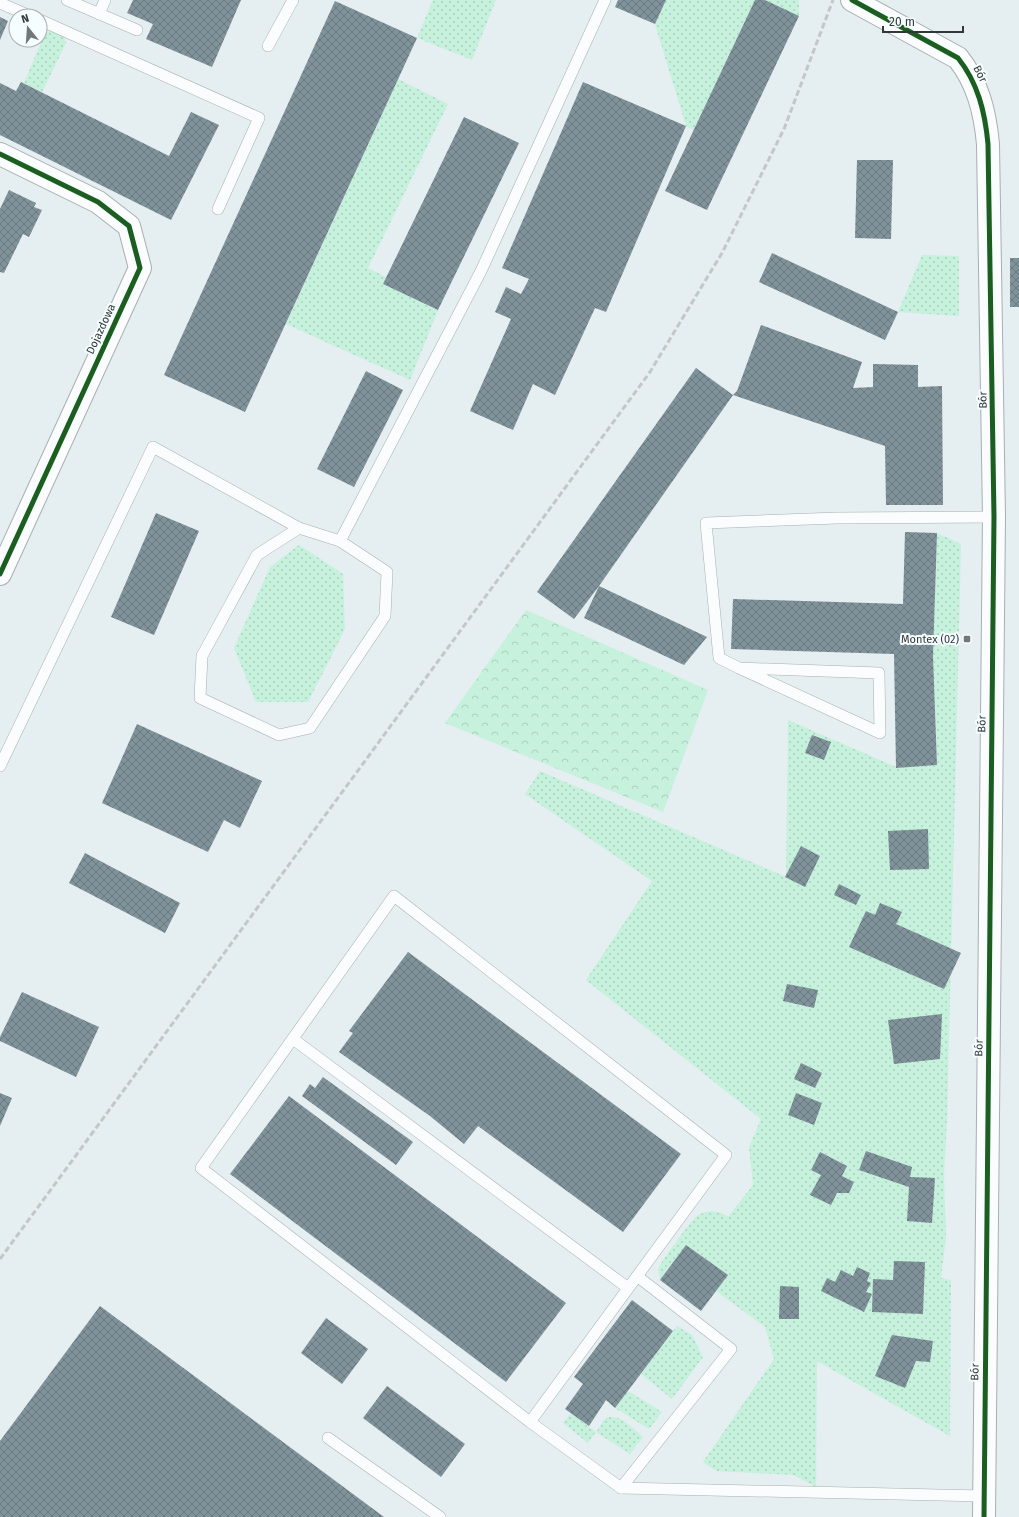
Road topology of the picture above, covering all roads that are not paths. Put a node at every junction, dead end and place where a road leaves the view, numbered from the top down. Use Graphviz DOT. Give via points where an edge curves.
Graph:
graph roads {
  1 [pos="68,0"];
  2 [pos="105,0"];
  3 [pos="293,0"];
  4 [pos="606,0"];
  5 [pos="852,0"];
  6 [pos="0,3"];
  7 [pos="12,8"];
  8 [pos="99,14"];
  9 [pos="48,24"];
  10 [pos="137,30"];
  11 [pos="268,46"];
  12 [pos="0,154"];
  13 [pos="218,209"];
  14 [pos="994,517"];
  15 [pos="299,528"];
  16 [pos="340,541"];
  17 [pos="0,574"];
  18 [pos="739,668"];
  19 [pos="0,766"];
  20 [pos="293,1038"];
  21 [pos="637,1276"];
  22 [pos="628,1288"];
  23 [pos="530,1422"];
  24 [pos="328,1438"];
  25 [pos="621,1488"];
  26 [pos="984,1506"];
  27 [pos="440,1517"];
  1 -- 8 [label="lane"];
  2 -- 8 [label="lane"];
  3 -- 11 [label="lane"];
  4 -- 16 [label="lane" via="481,271"];
  5 -- 14 [label="street, Bór" via="958,58 974,83 983,110 989,163"];
  6 -- 7 [label="lane"];
  8 -- 10 [label="lane"];
  9 -- 13 [label="lane" via="259,118"];
  12 -- 17 [label="street, Dojazdowa" via="98,202 129,226 140,268"];
  14 -- 18 [label="lane" via="837,518 706,523 719,658"];
  14 -- 26 [label="street, Bór"];
  15 -- 16 [label="lane"];
  15 -- 16 [label="lane" via="257,555 202,656 200,698 279,735 310,728 385,616 387,572"];
  15 -- 19 [label="lane" via="153,447"];
  18 -- 18 [label="lane" via="760,678 880,733 879,673"];
  20 -- 21 [label="lane" via="394,896 726,1155"];
  20 -- 22 [label="lane"];
  20 -- 23 [label="lane" via="201,1168"];
  21 -- 22 [label="lane"];
  21 -- 25 [label="lane" via="731,1349"];
  22 -- 23 [label="lane"];
  23 -- 25 [label="lane"];
  24 -- 27 [label="lane"];
  25 -- 26 [label="lane"];
}
